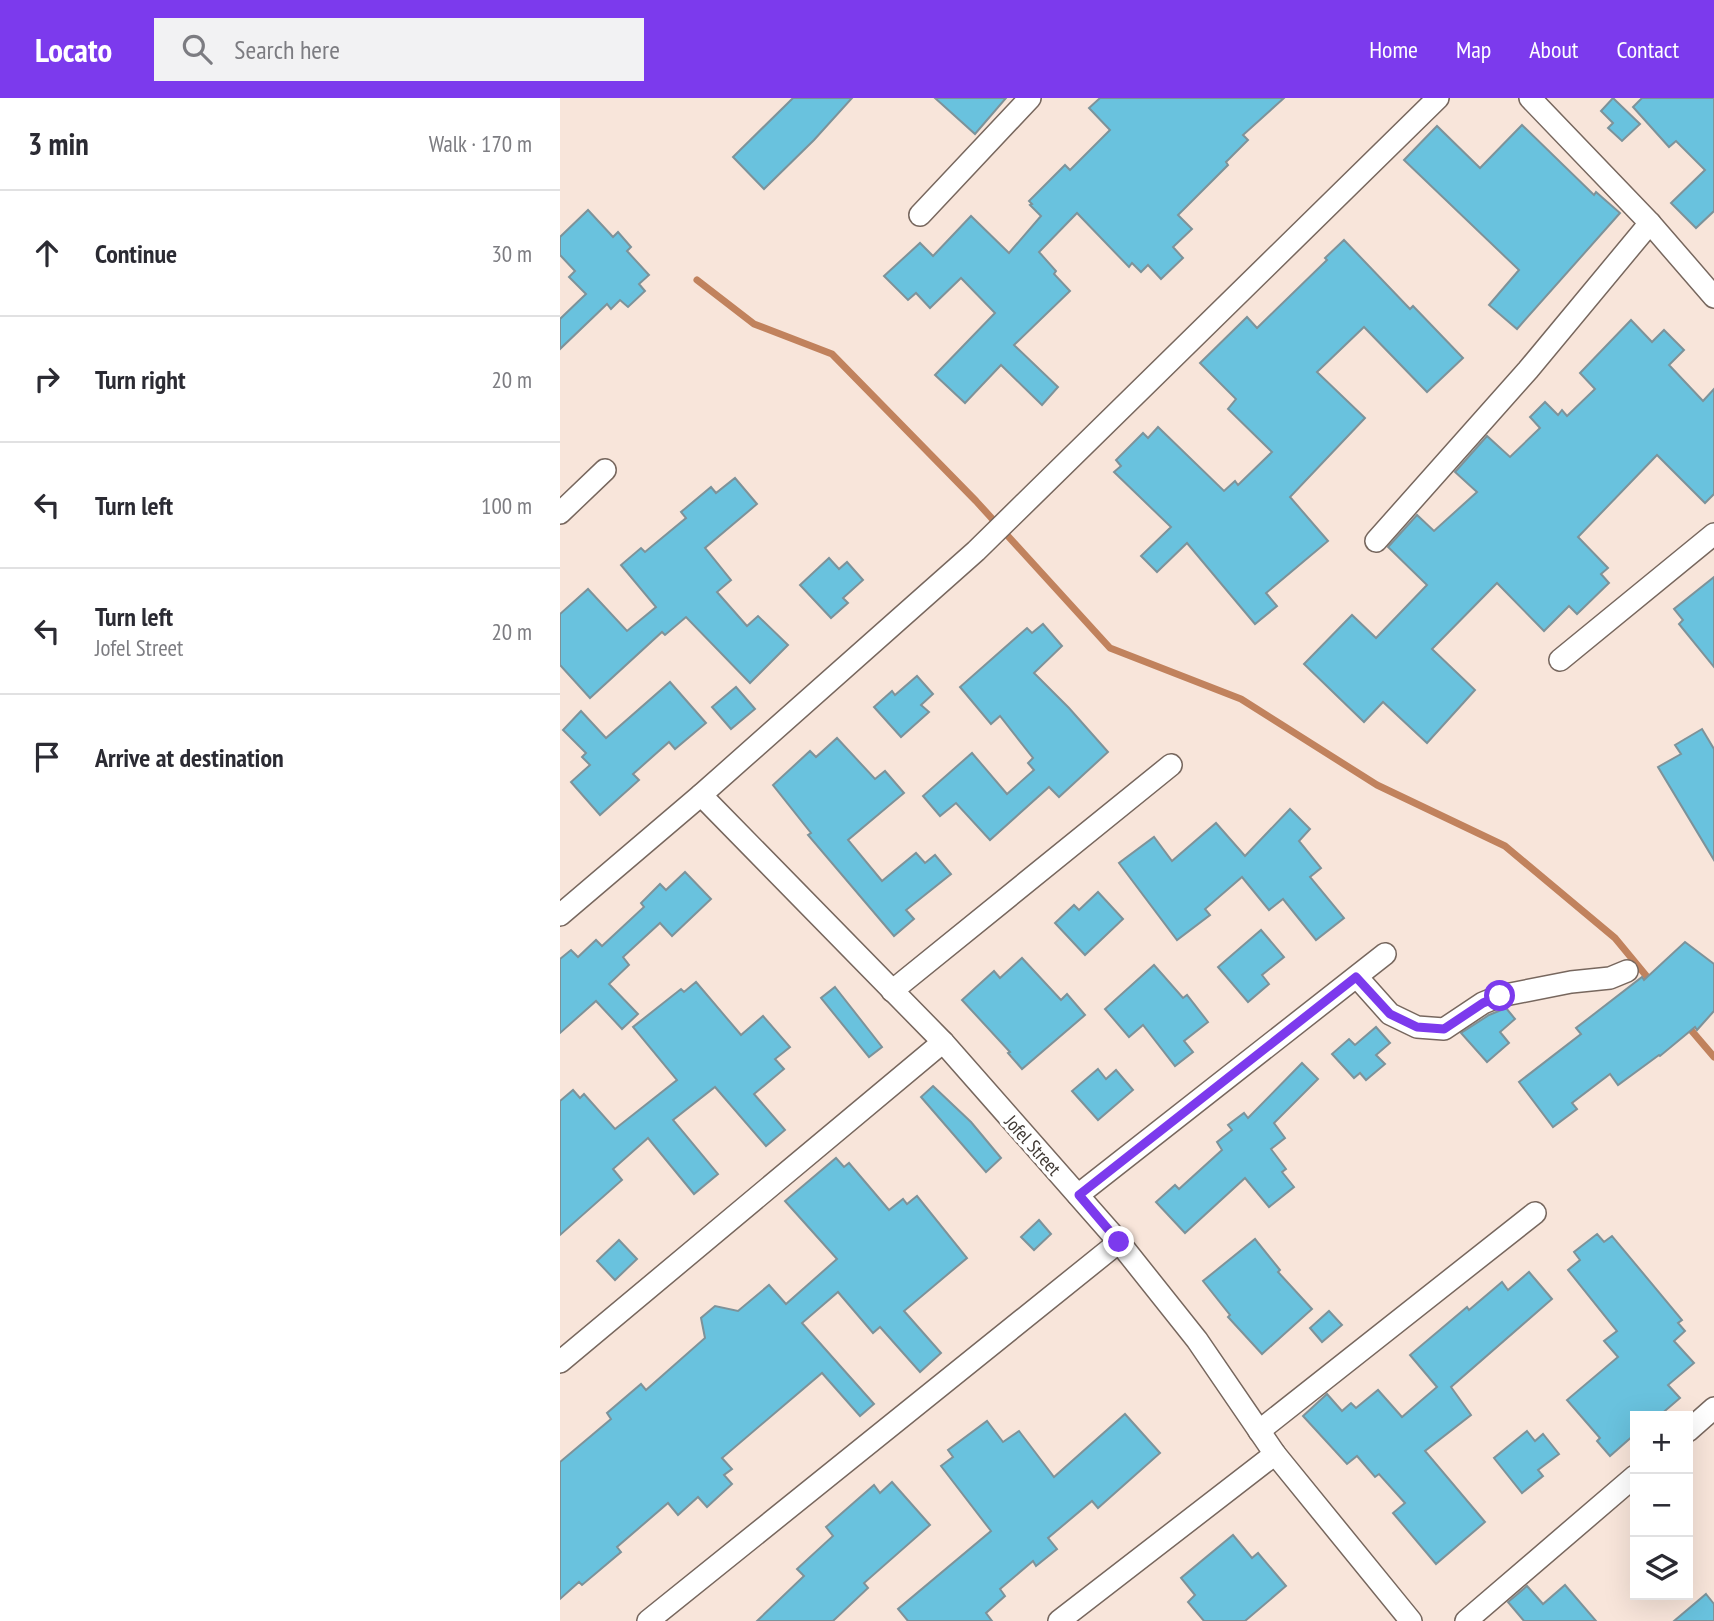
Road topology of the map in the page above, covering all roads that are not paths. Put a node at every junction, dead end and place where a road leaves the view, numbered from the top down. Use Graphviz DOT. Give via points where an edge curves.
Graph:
graph roads {
  1 [pos="1030,98"];
  2 [pos="1438,98"];
  3 [pos="1530,98"];
  4 [pos="920,215"];
  5 [pos="1650,223"];
  6 [pos="1714,297"];
  7 [pos="605,470"];
  8 [pos="560,513"];
  9 [pos="1714,534"];
  10 [pos="1376,541"];
  11 [pos="1560,660"];
  12 [pos="1171,765"];
  13 [pos="701,796"];
  14 [pos="560,915"];
  15 [pos="1385,954"];
  16 [pos="1627,971"];
  17 [pos="1356,977"];
  18 [pos="892,990"];
  19 [pos="943,1042"];
  20 [pos="1079,1195"];
  21 [pos="1535,1213"];
  22 [pos="1119,1242"];
  23 [pos="560,1362"];
  24 [pos="1714,1408"];
  25 [pos="1693,1427"];
  26 [pos="1259,1431"];
  27 [pos="1275,1454"];
  28 [pos="1630,1480"];
  29 [pos="648,1621"];
  30 [pos="1059,1621"];
  31 [pos="1411,1621"];
  32 [pos="1466,1621"];
  1 -- 4 [label="street"];
  2 -- 13 [label="street" via="976,551"];
  3 -- 5 [label="street"];
  5 -- 6 [label="street"];
  5 -- 10 [label="street" via="1528,370"];
  7 -- 8 [label="street"];
  9 -- 11 [label="street"];
  12 -- 18 [label="street"];
  13 -- 14 [label="street"];
  13 -- 18 [label="street, Jofel Street"];
  15 -- 17 [label="street"];
  16 -- 17 [label="street" via="1610,978 1500,996 1444,1029 1417,1027 1390,1014"];
  17 -- 20 [label="street"];
  18 -- 19 [label="street, Jofel Street"];
  19 -- 20 [label="street, Jofel Street"];
  19 -- 23 [label="street"];
  20 -- 22 [label="street, Jofel Street"];
  21 -- 26 [label="street"];
  22 -- 26 [label="street, Jofel Street" via="1197,1340"];
  22 -- 29 [label="street"];
  24 -- 25 [label="street"];
  26 -- 27 [label="street, Jofel Street"];
  27 -- 30 [label="street"];
  27 -- 31 [label="street, Jofel Street"];
  28 -- 32 [label="street"];
}
